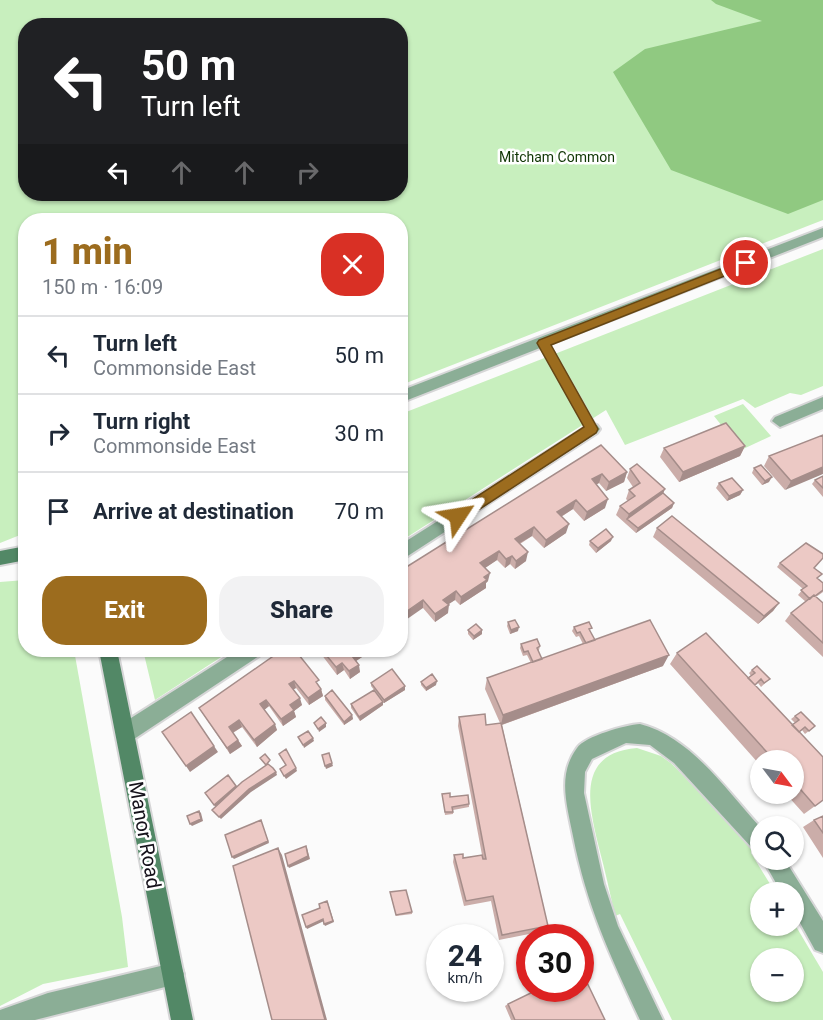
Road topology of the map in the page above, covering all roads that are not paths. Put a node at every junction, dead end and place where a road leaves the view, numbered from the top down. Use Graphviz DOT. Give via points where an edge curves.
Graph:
graph roads {
  1 [pos="823,232"];
  2 [pos="543,343"];
  3 [pos="408,394"];
  4 [pos="823,403"];
  5 [pos="780,421"];
  6 [pos="592,429"];
  7 [pos="408,549"];
  8 [pos="18,555"];
  9 [pos="0,558"];
  10 [pos="110,657"];
  11 [pos="242,657"];
  12 [pos="127,732"];
  13 [pos="750,831"];
  14 [pos="804,911"];
  15 [pos="823,942"];
  16 [pos="173,974"];
  17 [pos="4,1020"];
  18 [pos="182,1020"];
  19 [pos="652,1020"];
  1 -- 2 [label="street"];
  2 -- 3 [label="street"];
  2 -- 6 [label="lane"];
  4 -- 5 [label="street"];
  6 -- 7 [label="street"];
  8 -- 9 [label="main road"];
  10 -- 12 [label="main road, Manor Road"];
  11 -- 12 [label="street"];
  12 -- 16 [label="main road, Manor Road"];
  13 -- 19 [label="street" via="681,756 655,737 625,734 585,752 575,771 574,793 593,884 609,930"];
  14 -- 15 [label="street"];
  16 -- 17 [label="street" via="48,1004"];
  16 -- 18 [label="main road, Manor Road"];
}
